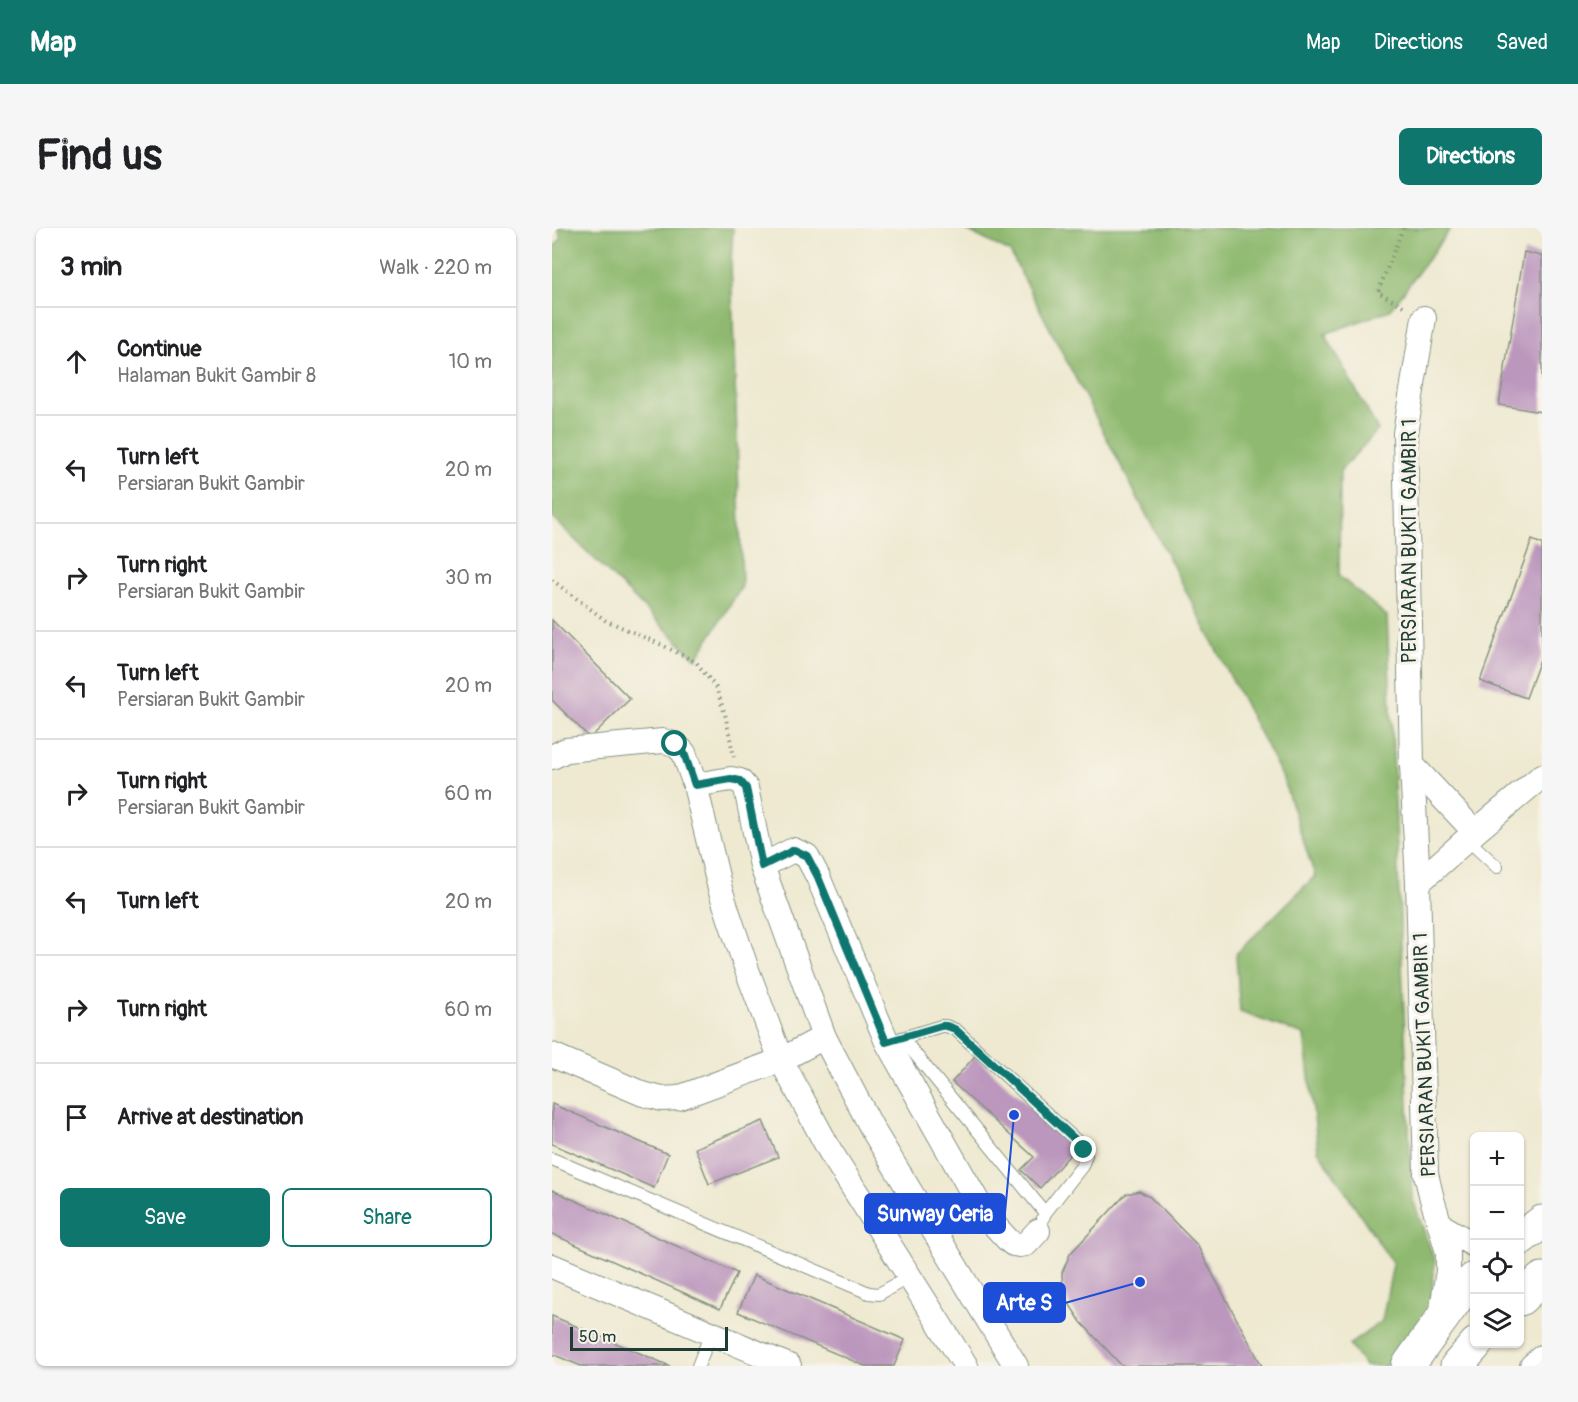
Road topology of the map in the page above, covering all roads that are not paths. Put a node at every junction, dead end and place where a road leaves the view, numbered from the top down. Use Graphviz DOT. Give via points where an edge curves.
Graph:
graph roads {
  1 [pos="1424,318"];
  2 [pos="557,747"];
  3 [pos="1412,765"];
  4 [pos="1542,776"];
  5 [pos="695,785"];
  6 [pos="1471,836"];
  7 [pos="762,866"];
  8 [pos="1497,867"];
  9 [pos="1418,884"];
  10 [pos="824,1037"];
  11 [pos="894,1040"];
  12 [pos="552,1054"];
  13 [pos="781,1060"];
  14 [pos="552,1159"];
  15 [pos="1041,1222"];
  16 [pos="1542,1222"];
  17 [pos="1440,1224"];
  18 [pos="1524,1236"];
  19 [pos="1470,1243"];
  20 [pos="552,1266"];
  21 [pos="909,1277"];
  22 [pos="1542,1279"];
  23 [pos="1470,1283"];
  24 [pos="1524,1295"];
  25 [pos="1439,1323"];
  26 [pos="711,1333"];
  27 [pos="1473,1348"];
  28 [pos="1485,1348"];
  29 [pos="1542,1357"];
  30 [pos="1014,1365"];
  31 [pos="698,1366"];
  32 [pos="789,1366"];
  33 [pos="966,1366"];
  34 [pos="1408,1366"];
  35 [pos="1457,1366"];
  36 [pos="1483,1366"];
  37 [pos="1532,1366"];
  1 -- 3 [label="street, PERSIARAN BUKIT GAMBIR 1" via="1405,433"];
  2 -- 5 [label="street" via="663,741 675,744 684,753"];
  3 -- 6 [label="street"];
  3 -- 9 [label="street, PERSIARAN BUKIT GAMBIR 1"];
  4 -- 6 [label="street"];
  5 -- 7 [label="street" via="731,779 746,788"];
  5 -- 13 [label="street" via="720,889"];
  6 -- 8 [label="lane"];
  6 -- 9 [label="street"];
  7 -- 10 [label="street"];
  7 -- 11 [label="street" via="794,850 807,856"];
  9 -- 17 [label="street, PERSIARAN BUKIT GAMBIR 1" via="1426,1174"];
  10 -- 13 [label="street"];
  10 -- 30 [label="street" via="874,1132"];
  11 -- 15 [label="lane"];
  11 -- 15 [label="street" via="985,1215 1008,1240 1019,1245 1026,1244"];
  11 -- 15 [label="lane" via="941,1026 956,1030 1081,1145 1086,1155 1082,1166"];
  12 -- 13 [label="street" via="662,1099 678,1098"];
  13 -- 21 [label="street" via="830,1151"];
  14 -- 21 [label="lane" via="869,1293 879,1294"];
  16 -- 18 [label="main road"];
  17 -- 19 [label="street"];
  17 -- 25 [label="street, PERSIARAN BUKIT GAMBIR 1" via="1448,1252 1448,1271"];
  20 -- 26 [label="street"];
  21 -- 33 [label="street"];
  22 -- 24 [label="main road"];
  23 -- 25 [label="main road"];
  25 -- 34 [label="main road"];
  26 -- 31 [label="lane"];
  26 -- 32 [label="street"];
  27 -- 35 [label="main road"];
  28 -- 36 [label="street"];
  29 -- 37 [label="street"];
}
